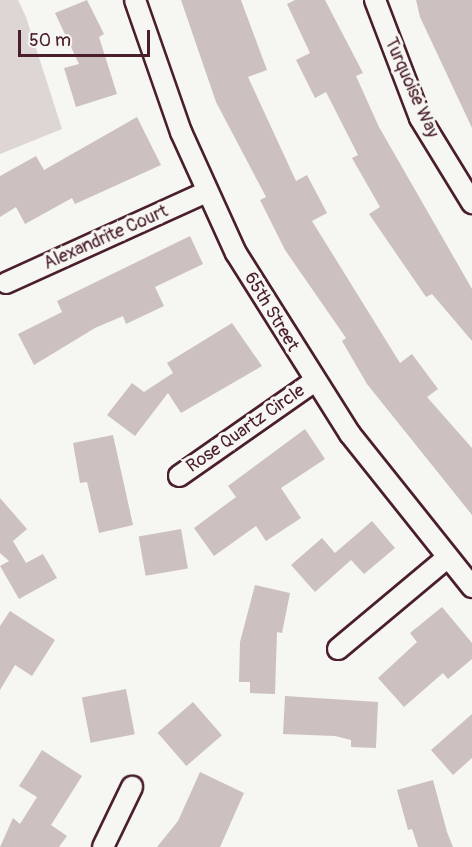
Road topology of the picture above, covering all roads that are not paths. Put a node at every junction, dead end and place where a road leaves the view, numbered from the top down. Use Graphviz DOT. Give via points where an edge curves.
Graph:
graph roads {
  1 [pos="135,0"];
  2 [pos="375,0"];
  3 [pos="207,192"];
  4 [pos="472,203"];
  5 [pos="6,283"];
  6 [pos="313,382"];
  7 [pos="179,476"];
  8 [pos="448,557"];
  9 [pos="472,587"];
  10 [pos="338,649"];
  11 [pos="132,787"];
  12 [pos="103,847"];
  1 -- 3 [label="street, 65th Street"];
  2 -- 4 [label="street, Turquoise Way" via="420,118"];
  3 -- 5 [label="street, Alexandrite Court"];
  3 -- 6 [label="street, 65th Street" via="236,253"];
  6 -- 7 [label="street, Rose Quartz Circle"];
  6 -- 8 [label="street, 65th Street"];
  8 -- 9 [label="street, 65th Street"];
  8 -- 10 [label="street"];
  11 -- 12 [label="street"];
}
